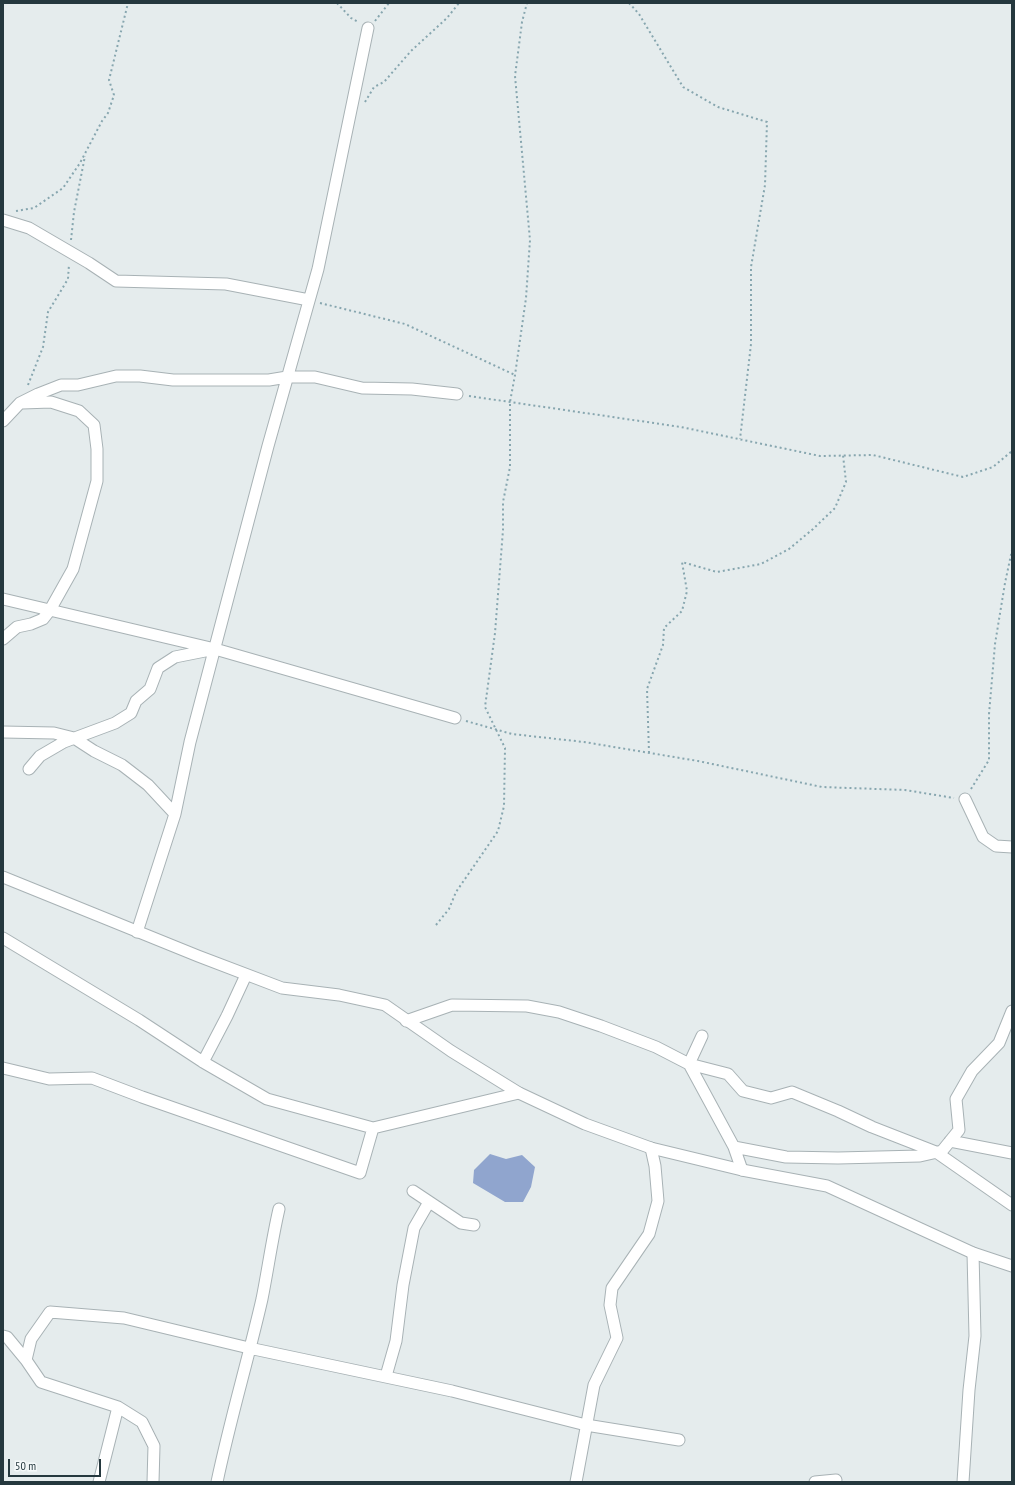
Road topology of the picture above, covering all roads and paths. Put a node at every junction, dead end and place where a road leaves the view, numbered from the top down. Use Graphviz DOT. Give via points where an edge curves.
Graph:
graph roads {
  1 [pos="128,3"];
  2 [pos="337,3"];
  3 [pos="389,3"];
  4 [pos="459,3"];
  5 [pos="528,3"];
  6 [pos="629,3"];
  7 [pos="368,28"];
  8 [pos="363,104"];
  9 [pos="85,152"];
  10 [pos="7,216"];
  11 [pos="69,252"];
  12 [pos="309,300"];
  13 [pos="515,375"];
  14 [pos="287,377"];
  15 [pos="28,386"];
  16 [pos="457,394"];
  17 [pos="510,402"];
  18 [pos="20,404"];
  19 [pos="3,421"];
  20 [pos="740,439"];
  21 [pos="1012,451"];
  22 [pos="843,455"];
  23 [pos="1012,550"];
  24 [pos="3,599"];
  25 [pos="50,610"];
  26 [pos="3,639"];
  27 [pos="215,649"];
  28 [pos="455,718"];
  29 [pos="495,730"];
  30 [pos="3,732"];
  31 [pos="74,738"];
  32 [pos="649,753"];
  33 [pos="29,769"];
  34 [pos="965,799"];
  35 [pos="174,814"];
  36 [pos="1012,847"];
  37 [pos="3,877"];
  38 [pos="436,925"];
  39 [pos="138,932"];
  40 [pos="3,938"];
  41 [pos="246,975"];
  42 [pos="1012,1011"];
  43 [pos="406,1021"];
  44 [pos="702,1036"];
  45 [pos="203,1062"];
  46 [pos="689,1064"];
  47 [pos="3,1068"];
  48 [pos="519,1093"];
  49 [pos="373,1128"];
  50 [pos="950,1141"];
  51 [pos="734,1147"];
  52 [pos="651,1148"];
  53 [pos="936,1152"];
  54 [pos="1012,1153"];
  55 [pos="742,1170"];
  56 [pos="413,1192"];
  57 [pos="429,1202"];
  58 [pos="1012,1205"];
  59 [pos="279,1209"];
  60 [pos="474,1225"];
  61 [pos="973,1254"];
  62 [pos="1012,1266"];
  63 [pos="3,1336"];
  64 [pos="249,1348"];
  65 [pos="26,1360"];
  66 [pos="386,1376"];
  67 [pos="118,1408"];
  68 [pos="586,1425"];
  69 [pos="679,1440"];
  70 [pos="836,1480"];
  71 [pos="99,1482"];
  72 [pos="153,1482"];
  73 [pos="217,1482"];
  74 [pos="576,1482"];
  75 [pos="815,1482"];
  76 [pos="963,1482"];
  1 -- 9 [label="path" via="109,80 114,95 108,113"];
  2 -- 7 [label="path" via="350,18"];
  3 -- 7 [label="path"];
  4 -- 8 [label="path" via="384,82 374,87"];
  5 -- 13 [label="path" via="522,22 515,76 530,240 526,298"];
  6 -- 20 [label="path" via="639,14 684,87 718,107 767,122 765,185 751,267 751,344"];
  7 -- 12 [label="street" via="335,192"];
  9 -- 10 [label="path" via="63,188 34,208"];
  9 -- 11 [label="path"];
  10 -- 11 [label="street"];
  11 -- 12 [label="street" via="116,281 226,284"];
  11 -- 15 [label="path" via="68,279 48,312 43,347"];
  12 -- 13 [label="path" via="405,324"];
  12 -- 14 [label="street"];
  13 -- 17 [label="path"];
  14 -- 16 [label="street" via="315,377 362,388 412,389"];
  14 -- 18 [label="street" via="269,380 173,380 116,376 78,385 61,385"];
  14 -- 27 [label="street"];
  16 -- 17 [label="path"];
  17 -- 20 [label="path" via="681,427"];
  17 -- 29 [label="path" via="510,466 503,502 494,633 485,707"];
  18 -- 19 [label="street"];
  18 -- 25 [label="street" via="51,402 79,411 94,425 97,481 74,569"];
  20 -- 22 [label="path" via="820,456"];
  21 -- 22 [label="path" via="993,466 963,477 873,455"];
  22 -- 32 [label="path" via="846,482 834,508 789,549 761,564 717,572 682,562 687,591 682,611 664,628 663,645 647,689"];
  23 -- 34 [label="path" via="995,644 989,714 989,760"];
  24 -- 25 [label="street"];
  25 -- 26 [label="street" via="44,619 17,627"];
  25 -- 27 [label="street"];
  27 -- 28 [label="street"];
  27 -- 31 [label="street" via="174,657 158,668 150,689 136,701 131,713 115,723"];
  27 -- 35 [label="street"];
  28 -- 29 [label="path"];
  29 -- 32 [label="path"];
  29 -- 38 [label="path" via="505,748 504,806 498,830 456,892 449,909"];
  30 -- 31 [label="street" via="54,733"];
  31 -- 33 [label="street" via="40,756"];
  31 -- 35 [label="street" via="122,765 148,785"];
  32 -- 34 [label="path" via="822,787 905,790"];
  34 -- 36 [label="street" via="983,837 996,846"];
  35 -- 39 [label="street"];
  37 -- 39 [label="street"];
  39 -- 41 [label="street"];
  40 -- 45 [label="street" via="140,1020"];
  41 -- 43 [label="street" via="282,988 339,995 385,1005"];
  41 -- 45 [label="street"];
  42 -- 50 [label="street" via="999,1043 972,1071 956,1099 959,1130"];
  43 -- 46 [label="street" via="452,1005 527,1006 558,1012 601,1026 656,1047"];
  43 -- 48 [label="street"];
  44 -- 46 [label="street"];
  45 -- 49 [label="street" via="267,1099"];
  46 -- 51 [label="street"];
  46 -- 53 [label="street" via="728,1074 743,1091 771,1098 792,1092"];
  47 -- 49 [label="street" via="49,1079 92,1078 360,1173"];
  48 -- 49 [label="street"];
  48 -- 52 [label="street" via="585,1124"];
  50 -- 53 [label="street" via="942,1150"];
  50 -- 54 [label="street"];
  51 -- 53 [label="street" via="786,1157 920,1156"];
  51 -- 55 [label="street"];
  52 -- 55 [label="street"];
  52 -- 68 [label="street" via="658,1201 649,1234 612,1288 610,1305 617,1338 594,1385"];
  53 -- 58 [label="street"];
  55 -- 61 [label="street" via="827,1186"];
  56 -- 57 [label="street"];
  57 -- 60 [label="street" via="462,1223"];
  57 -- 66 [label="street" via="414,1228 396,1341"];
  59 -- 64 [label="street" via="262,1298"];
  61 -- 62 [label="street"];
  61 -- 76 [label="street" via="975,1336"];
  63 -- 65 [label="street" via="7,1337"];
  64 -- 65 [label="street" via="124,1318 50,1312 31,1339"];
  64 -- 66 [label="street"];
  64 -- 73 [label="street"];
  65 -- 67 [label="street" via="41,1382"];
  66 -- 68 [label="street" via="452,1390"];
  67 -- 71 [label="street"];
  67 -- 72 [label="street" via="142,1422 154,1446"];
  68 -- 69 [label="street"];
  68 -- 74 [label="street"];
  70 -- 75 [label="street"];
}
